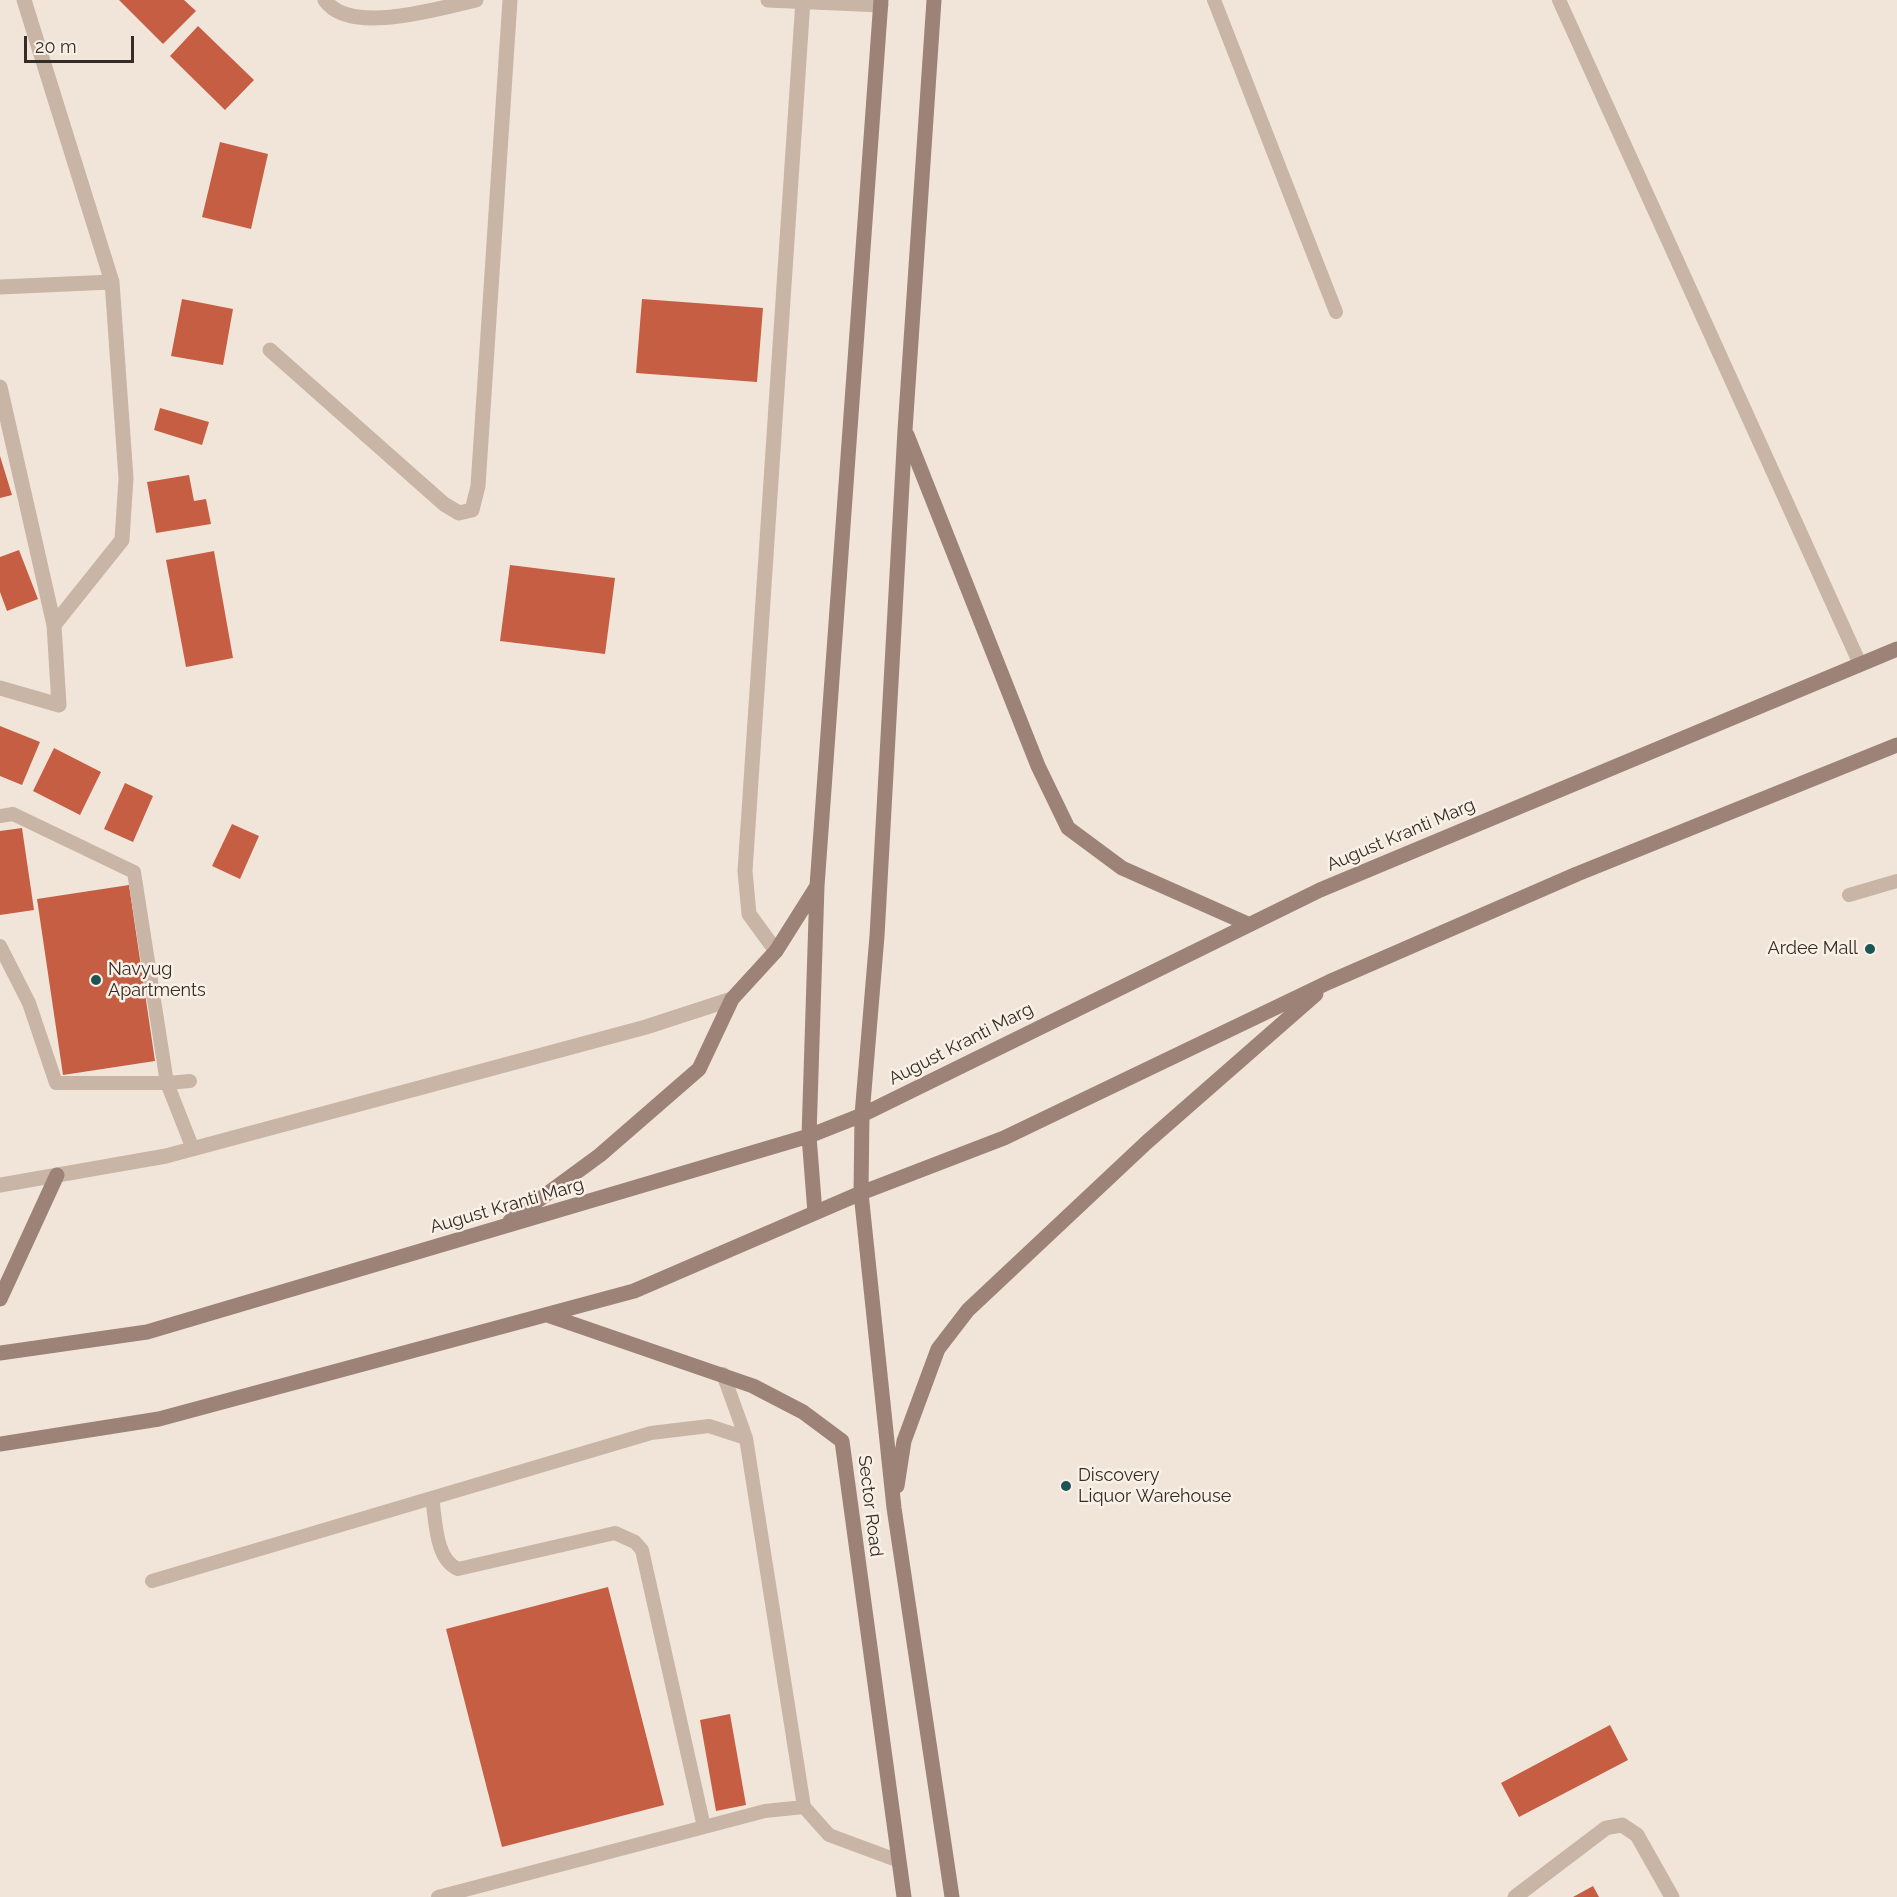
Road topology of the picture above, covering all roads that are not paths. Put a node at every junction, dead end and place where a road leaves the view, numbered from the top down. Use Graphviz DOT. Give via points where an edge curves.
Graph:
graph roads {
  1 [pos="24,0"];
  2 [pos="325,0"];
  3 [pos="477,0"];
  4 [pos="510,0"];
  5 [pos="768,0"];
  6 [pos="934,0"];
  7 [pos="1214,0"];
  8 [pos="1559,0"];
  9 [pos="803,1"];
  10 [pos="881,2"];
  11 [pos="112,282"];
  12 [pos="0,287"];
  13 [pos="1336,312"];
  14 [pos="270,350"];
  15 [pos="0,387"];
  16 [pos="904,430"];
  17 [pos="54,625"];
  18 [pos="1897,649"];
  19 [pos="1860,664"];
  20 [pos="0,688"];
  21 [pos="1897,745"];
  22 [pos="0,816"];
  23 [pos="1897,881"];
  24 [pos="817,886"];
  25 [pos="1849,895"];
  26 [pos="1248,924"];
  27 [pos="0,946"];
  28 [pos="776,951"];
  29 [pos="1329,982"];
  30 [pos="732,999"];
  31 [pos="190,1081"];
  32 [pos="166,1083"];
  33 [pos="862,1115"];
  34 [pos="809,1136"];
  35 [pos="193,1149"];
  36 [pos="57,1175"];
  37 [pos="0,1185"];
  38 [pos="861,1193"];
  39 [pos="815,1213"];
  40 [pos="501,1228"];
  41 [pos="0,1299"];
  42 [pos="547,1315"];
  43 [pos="0,1353"];
  44 [pos="723,1374"];
  45 [pos="746,1438"];
  46 [pos="0,1444"];
  47 [pos="432,1498"];
  48 [pos="894,1508"];
  49 [pos="152,1581"];
  50 [pos="804,1807"];
  51 [pos="704,1827"];
  52 [pos="899,1861"];
  53 [pos="438,1897"];
  54 [pos="904,1897"];
  55 [pos="951,1897"];
  56 [pos="1515,1897"];
  57 [pos="1672,1897"];
  1 -- 11 [label="street"];
  2 -- 3 [label="street" via="328,5 357,17 391,18"];
  4 -- 14 [label="street" via="478,486 472,510 459,513 444,504"];
  5 -- 9 [label="street"];
  6 -- 16 [label="main road, Sector Road"];
  7 -- 13 [label="lane"];
  8 -- 19 [label="lane"];
  9 -- 10 [label="street"];
  9 -- 28 [label="street" via="745,871 749,914"];
  10 -- 24 [label="main road"];
  11 -- 12 [label="street"];
  11 -- 17 [label="street" via="126,478 122,540"];
  15 -- 17 [label="street"];
  16 -- 26 [label="main road" via="1038,766 1068,828 1122,868"];
  16 -- 33 [label="main road, Sector Road" via="878,925"];
  17 -- 20 [label="street" via="58,705"];
  18 -- 19 [label="main road, August Kranti Marg"];
  19 -- 26 [label="main road, August Kranti Marg" via="1320,890"];
  21 -- 29 [label="main road" via="1577,874"];
  22 -- 32 [label="lane" via="13,814 134,872"];
  23 -- 25 [label="lane"];
  24 -- 28 [label="main road"];
  24 -- 34 [label="main road"];
  26 -- 33 [label="main road, August Kranti Marg"];
  27 -- 32 [label="lane" via="29,1004 56,1083"];
  28 -- 30 [label="main road"];
  29 -- 38 [label="main road" via="1004,1138"];
  29 -- 48 [label="main road" via="1147,1142 968,1310 938,1349 904,1440"];
  30 -- 35 [label="street" via="646,1027"];
  30 -- 40 [label="main road" via="699,1069 600,1155"];
  31 -- 32 [label="lane"];
  32 -- 35 [label="lane"];
  33 -- 34 [label="main road, August Kranti Marg"];
  33 -- 38 [label="main road, Sector Road"];
  34 -- 39 [label="main road"];
  34 -- 40 [label="main road, August Kranti Marg"];
  35 -- 36 [label="street"];
  36 -- 37 [label="street"];
  36 -- 41 [label="main road"];
  38 -- 39 [label="main road"];
  38 -- 48 [label="main road, Sector Road"];
  39 -- 42 [label="main road" via="634,1291"];
  40 -- 43 [label="main road, August Kranti Marg" via="147,1332"];
  42 -- 44 [label="main road, Sector Road"];
  42 -- 46 [label="main road" via="159,1419"];
  44 -- 45 [label="lane"];
  44 -- 52 [label="main road, Sector Road" via="782,1400 842,1441"];
  45 -- 47 [label="lane" via="710,1426 651,1433"];
  45 -- 50 [label="lane"];
  47 -- 49 [label="lane"];
  47 -- 51 [label="lane" via="443,1556 458,1569 615,1533 635,1542 642,1550"];
  48 -- 55 [label="main road, Sector Road"];
  50 -- 51 [label="lane" via="765,1811"];
  50 -- 52 [label="lane" via="829,1835"];
  51 -- 53 [label="lane"];
  52 -- 54 [label="main road, Sector Road"];
  56 -- 57 [label="street" via="1606,1828 1622,1825 1637,1835"];
}
